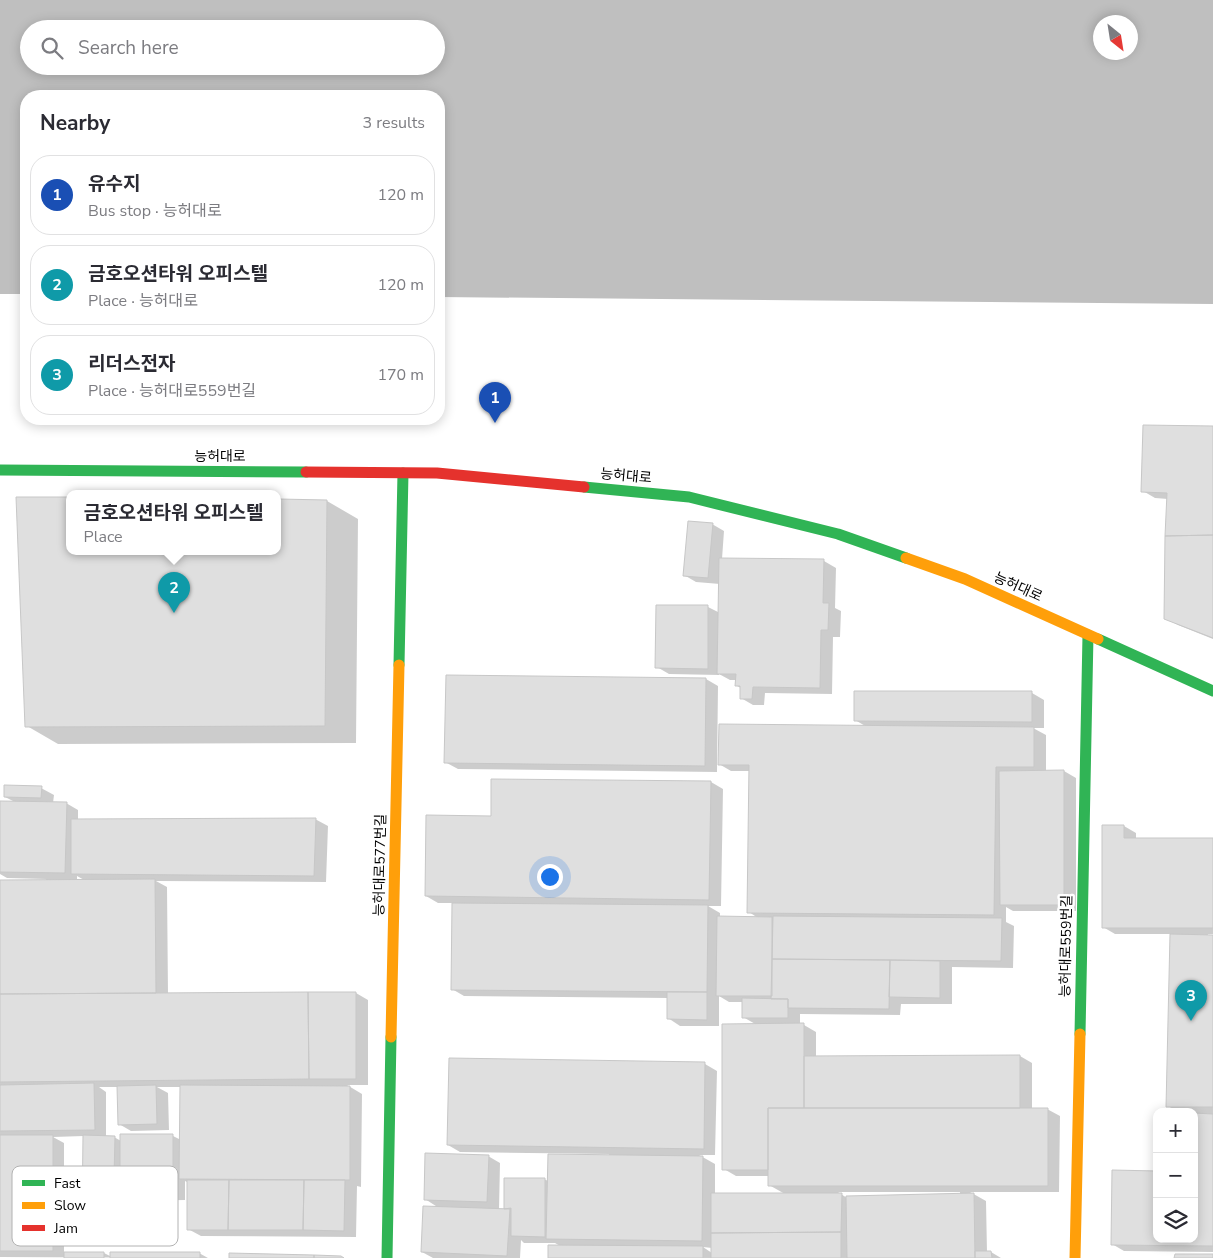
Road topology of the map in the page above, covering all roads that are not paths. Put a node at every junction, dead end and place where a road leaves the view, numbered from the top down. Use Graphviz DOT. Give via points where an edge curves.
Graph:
graph roads {
  1 [pos="0,470"];
  2 [pos="403,473"];
  3 [pos="1088,635"];
  4 [pos="1213,691"];
  5 [pos="387,1258"];
  6 [pos="1075,1258"];
  1 -- 2 [label="street, 능허대로"];
  2 -- 3 [label="street, 능허대로" via="437,473 688,497 838,534 965,579"];
  2 -- 5 [label="street, 능허대로577번길"];
  3 -- 4 [label="street, 능허대로"];
  3 -- 6 [label="street, 능허대로559번길"];
}
